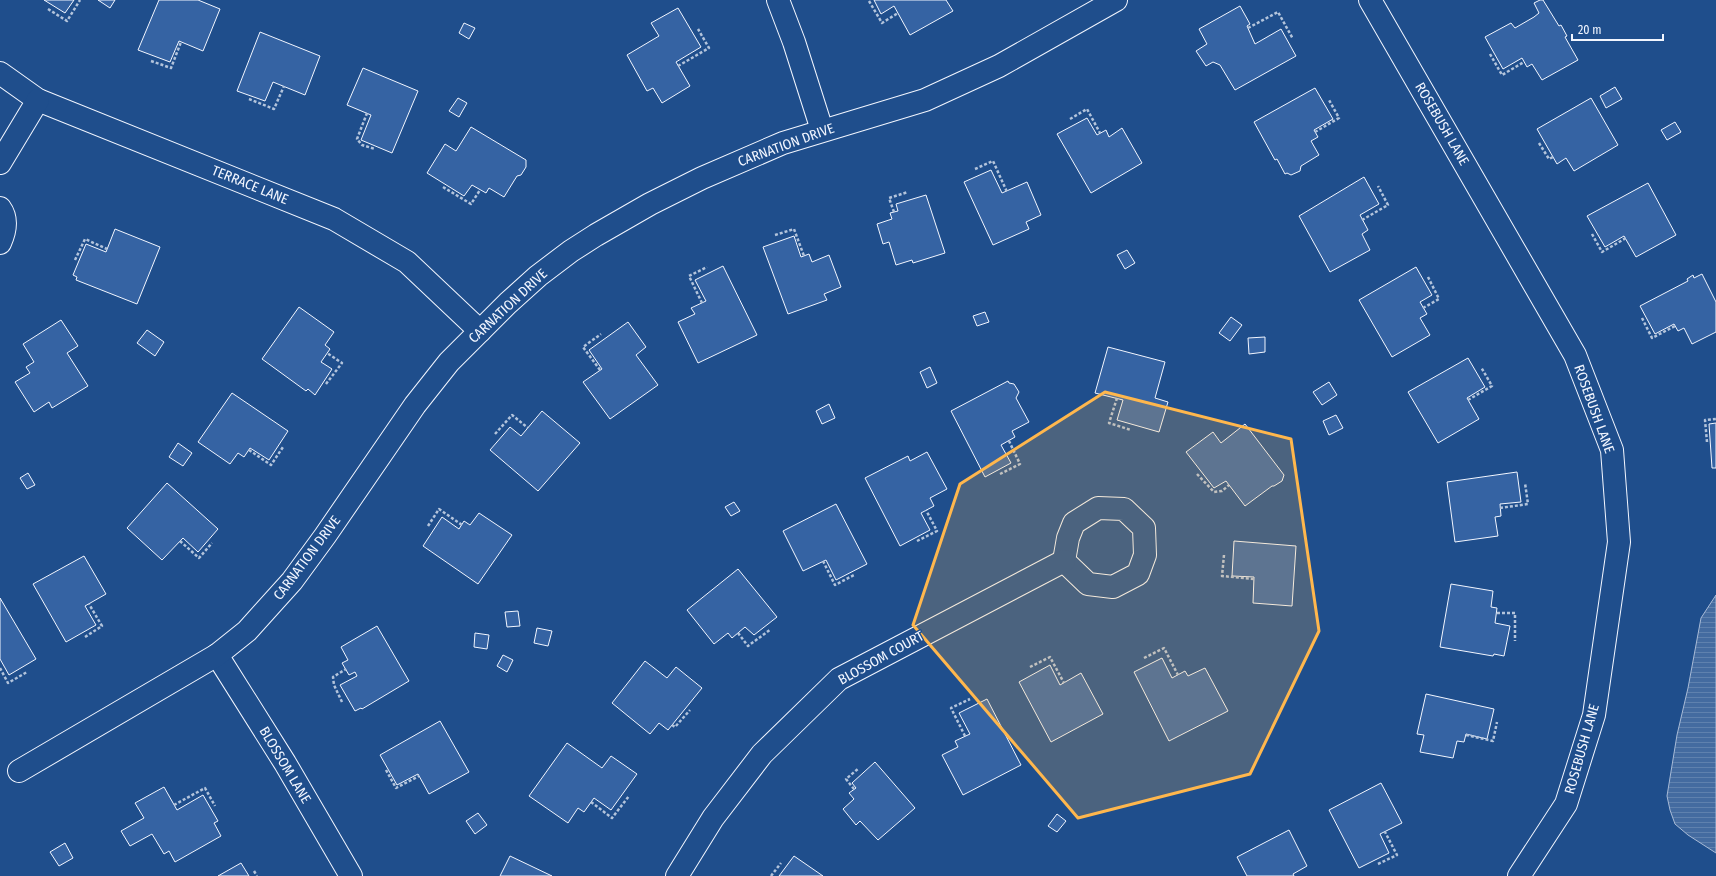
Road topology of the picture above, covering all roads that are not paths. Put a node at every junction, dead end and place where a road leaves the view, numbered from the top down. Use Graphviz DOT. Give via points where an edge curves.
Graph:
graph roads {
  1 [pos="778,0"];
  2 [pos="1116,0"];
  3 [pos="1370,0"];
  4 [pos="0,73"];
  5 [pos="38,100"];
  6 [pos="822,130"];
  7 [pos="0,163"];
  8 [pos="0,208"];
  9 [pos="0,243"];
  10 [pos="480,330"];
  11 [pos="1064,561"];
  12 [pos="218,655"];
  13 [pos="19,771"];
  14 [pos="351,876"];
  15 [pos="676,876"];
  16 [pos="1519,876"];
  1 -- 6 [label="street"];
  2 -- 6 [label="street, CARNATION DRIVE" via="999,66 925,100"];
  3 -- 16 [label="street, ROSEBUSH LANE" via="1574,355 1612,450 1619,542 1594,715 1566,804"];
  4 -- 5 [label="street, TERRACE LANE"];
  5 -- 7 [label="street"];
  5 -- 10 [label="street, TERRACE LANE" via="334,219 407,262"];
  6 -- 10 [label="street, CARNATION DRIVE" via="783,143 702,178 596,235 538,276"];
  8 -- 9 [label="street" via="4,214 4,233"];
  10 -- 12 [label="street, CARNATION DRIVE" via="415,405 292,582 247,631"];
  11 -- 15 [label="street, BLOSSOM COURT" via="839,679 762,754 713,818"];
  12 -- 13 [label="street, CARNATION DRIVE"];
  12 -- 14 [label="street, BLOSSOM LANE"];
}
